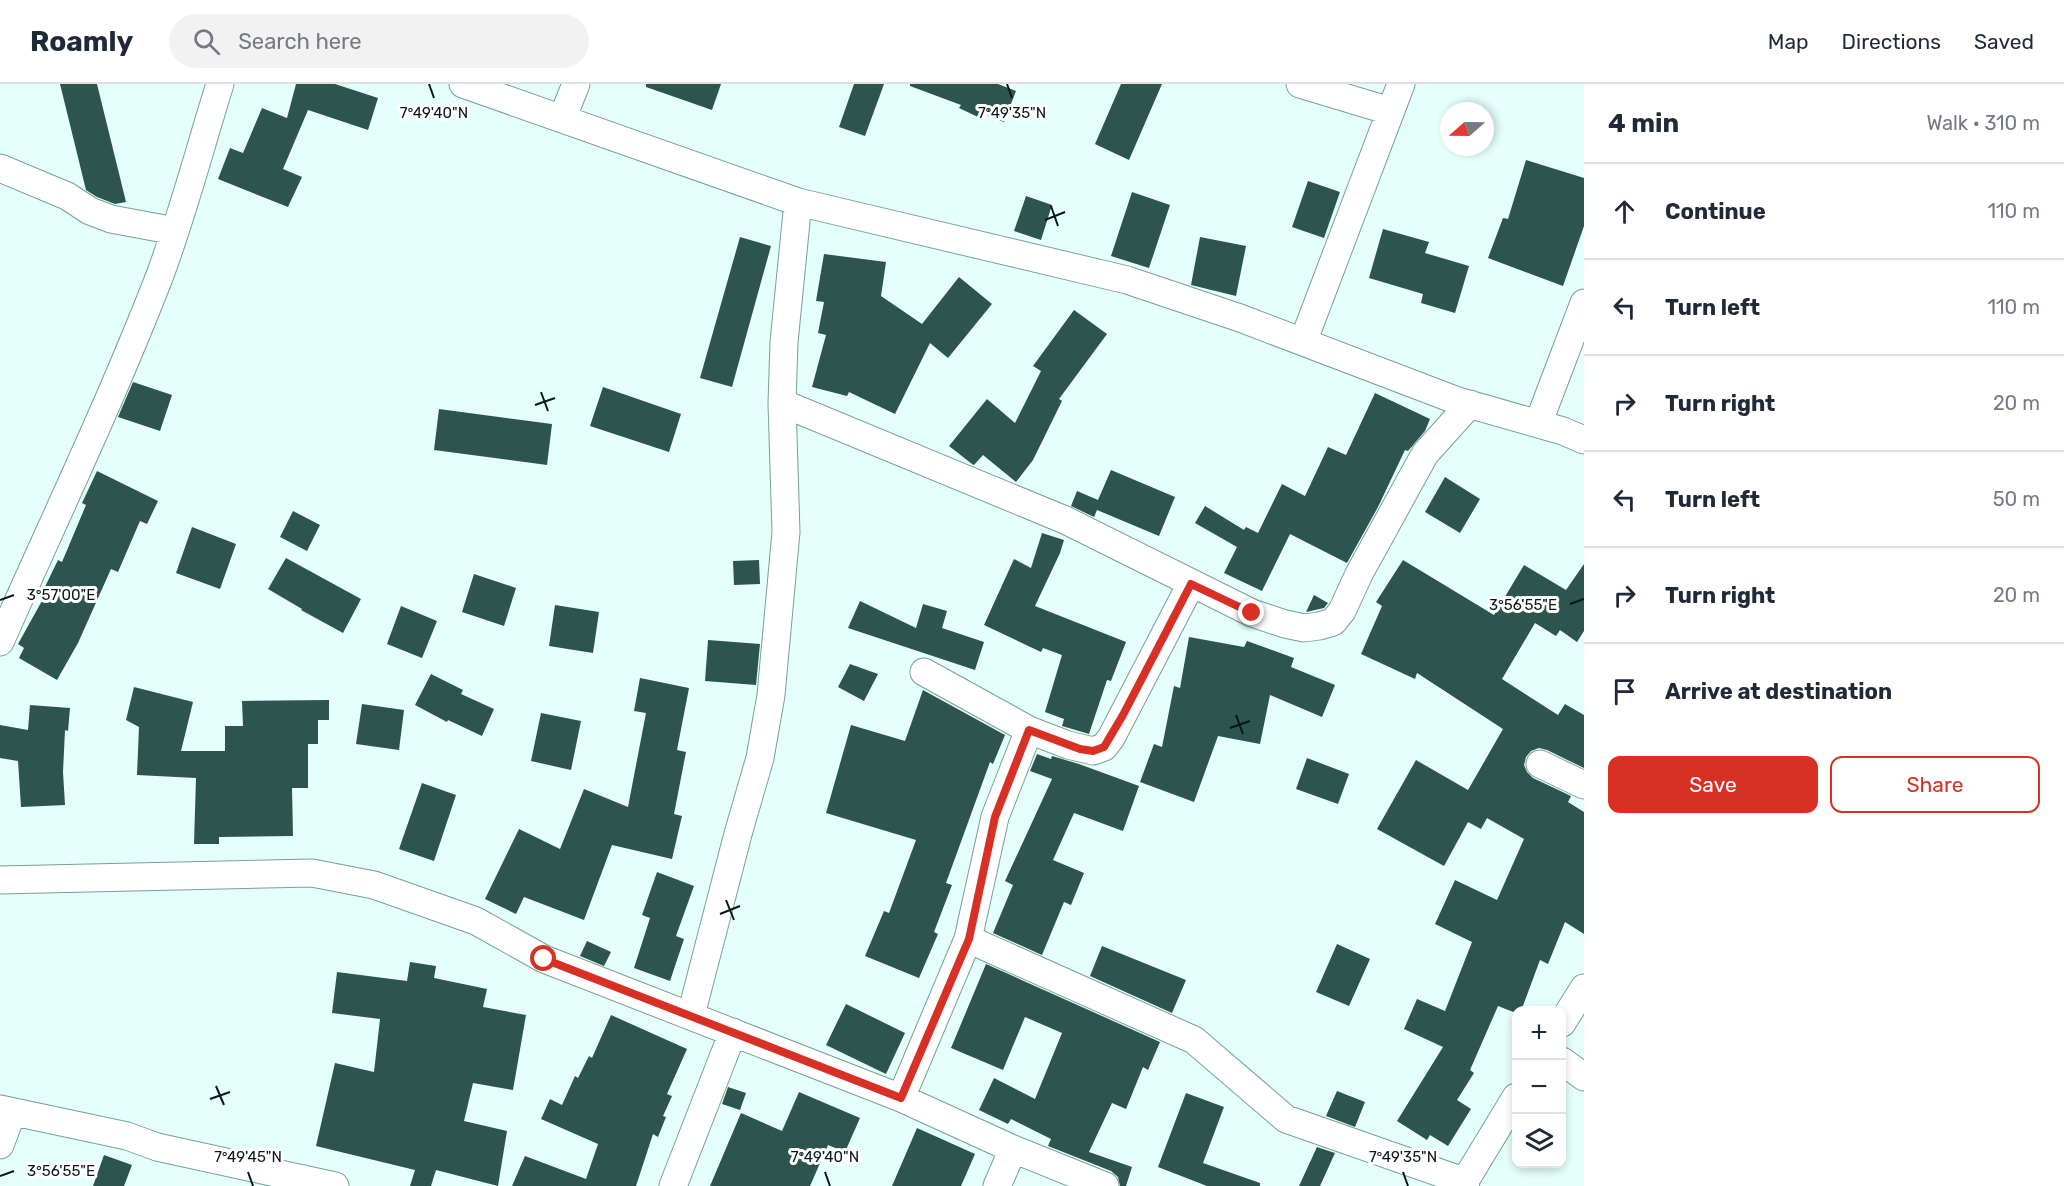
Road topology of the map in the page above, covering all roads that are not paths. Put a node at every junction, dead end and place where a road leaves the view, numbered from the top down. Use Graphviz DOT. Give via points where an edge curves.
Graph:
graph roads {
  1 [pos="220,84"];
  2 [pos="463,84"];
  3 [pos="576,84"];
  4 [pos="1300,84"];
  5 [pos="1401,84"];
  6 [pos="1390,111"];
  7 [pos="562,119"];
  8 [pos="0,168"];
  9 [pos="798,202"];
  10 [pos="175,231"];
  11 [pos="1584,303"];
  12 [pos="1303,342"];
  13 [pos="782,403"];
  14 [pos="1470,404"];
  15 [pos="1538,424"];
  16 [pos="1584,440"];
  17 [pos="1191,584"];
  18 [pos="0,642"];
  19 [pos="924,672"];
  20 [pos="1029,730"];
  21 [pos="1540,764"];
  22 [pos="1584,785"];
  23 [pos="0,880"];
  24 [pos="969,939"];
  25 [pos="1584,988"];
  26 [pos="691,1015"];
  27 [pos="1566,1017"];
  28 [pos="733,1032"];
  29 [pos="1566,1064"];
  30 [pos="1584,1077"];
  31 [pos="901,1098"];
  32 [pos="1512,1103"];
  33 [pos="6,1111"];
  34 [pos="0,1145"];
  35 [pos="1013,1149"];
  36 [pos="1464,1184"];
  37 [pos="335,1186"];
  38 [pos="673,1186"];
  39 [pos="997,1186"];
  40 [pos="1105,1186"];
  1 -- 10 [label="street"];
  2 -- 7 [label="street"];
  3 -- 7 [label="street"];
  4 -- 6 [label="street"];
  5 -- 6 [label="street"];
  6 -- 12 [label="street"];
  7 -- 9 [label="street"];
  8 -- 10 [label="street" via="111,219"];
  9 -- 12 [label="street" via="1127,280"];
  9 -- 13 [label="street"];
  10 -- 18 [label="street" via="96,427"];
  11 -- 15 [label="street"];
  12 -- 14 [label="street"];
  13 -- 17 [label="street" via="1065,520"];
  13 -- 26 [label="street" via="786,532 771,695 760,758"];
  14 -- 15 [label="street"];
  14 -- 17 [label="street" via="1425,454 1342,611 1332,621 1304,628 1285,624"];
  15 -- 16 [label="street"];
  17 -- 20 [label="street" via="1104,747 1093,751 1080,749"];
  19 -- 20 [label="street"];
  20 -- 24 [label="street" via="995,817"];
  21 -- 22 [label="street"];
  23 -- 26 [label="street" via="312,873 374,885 476,921 544,959"];
  24 -- 31 [label="street"];
  24 -- 36 [label="street" via="1194,1040 1286,1119"];
  25 -- 27 [label="street"];
  26 -- 28 [label="street"];
  28 -- 31 [label="street"];
  28 -- 38 [label="street"];
  29 -- 30 [label="street"];
  31 -- 35 [label="street"];
  32 -- 36 [label="street"];
  33 -- 34 [label="street"];
  33 -- 37 [label="street"];
  35 -- 39 [label="street"];
  35 -- 40 [label="street"];
}
